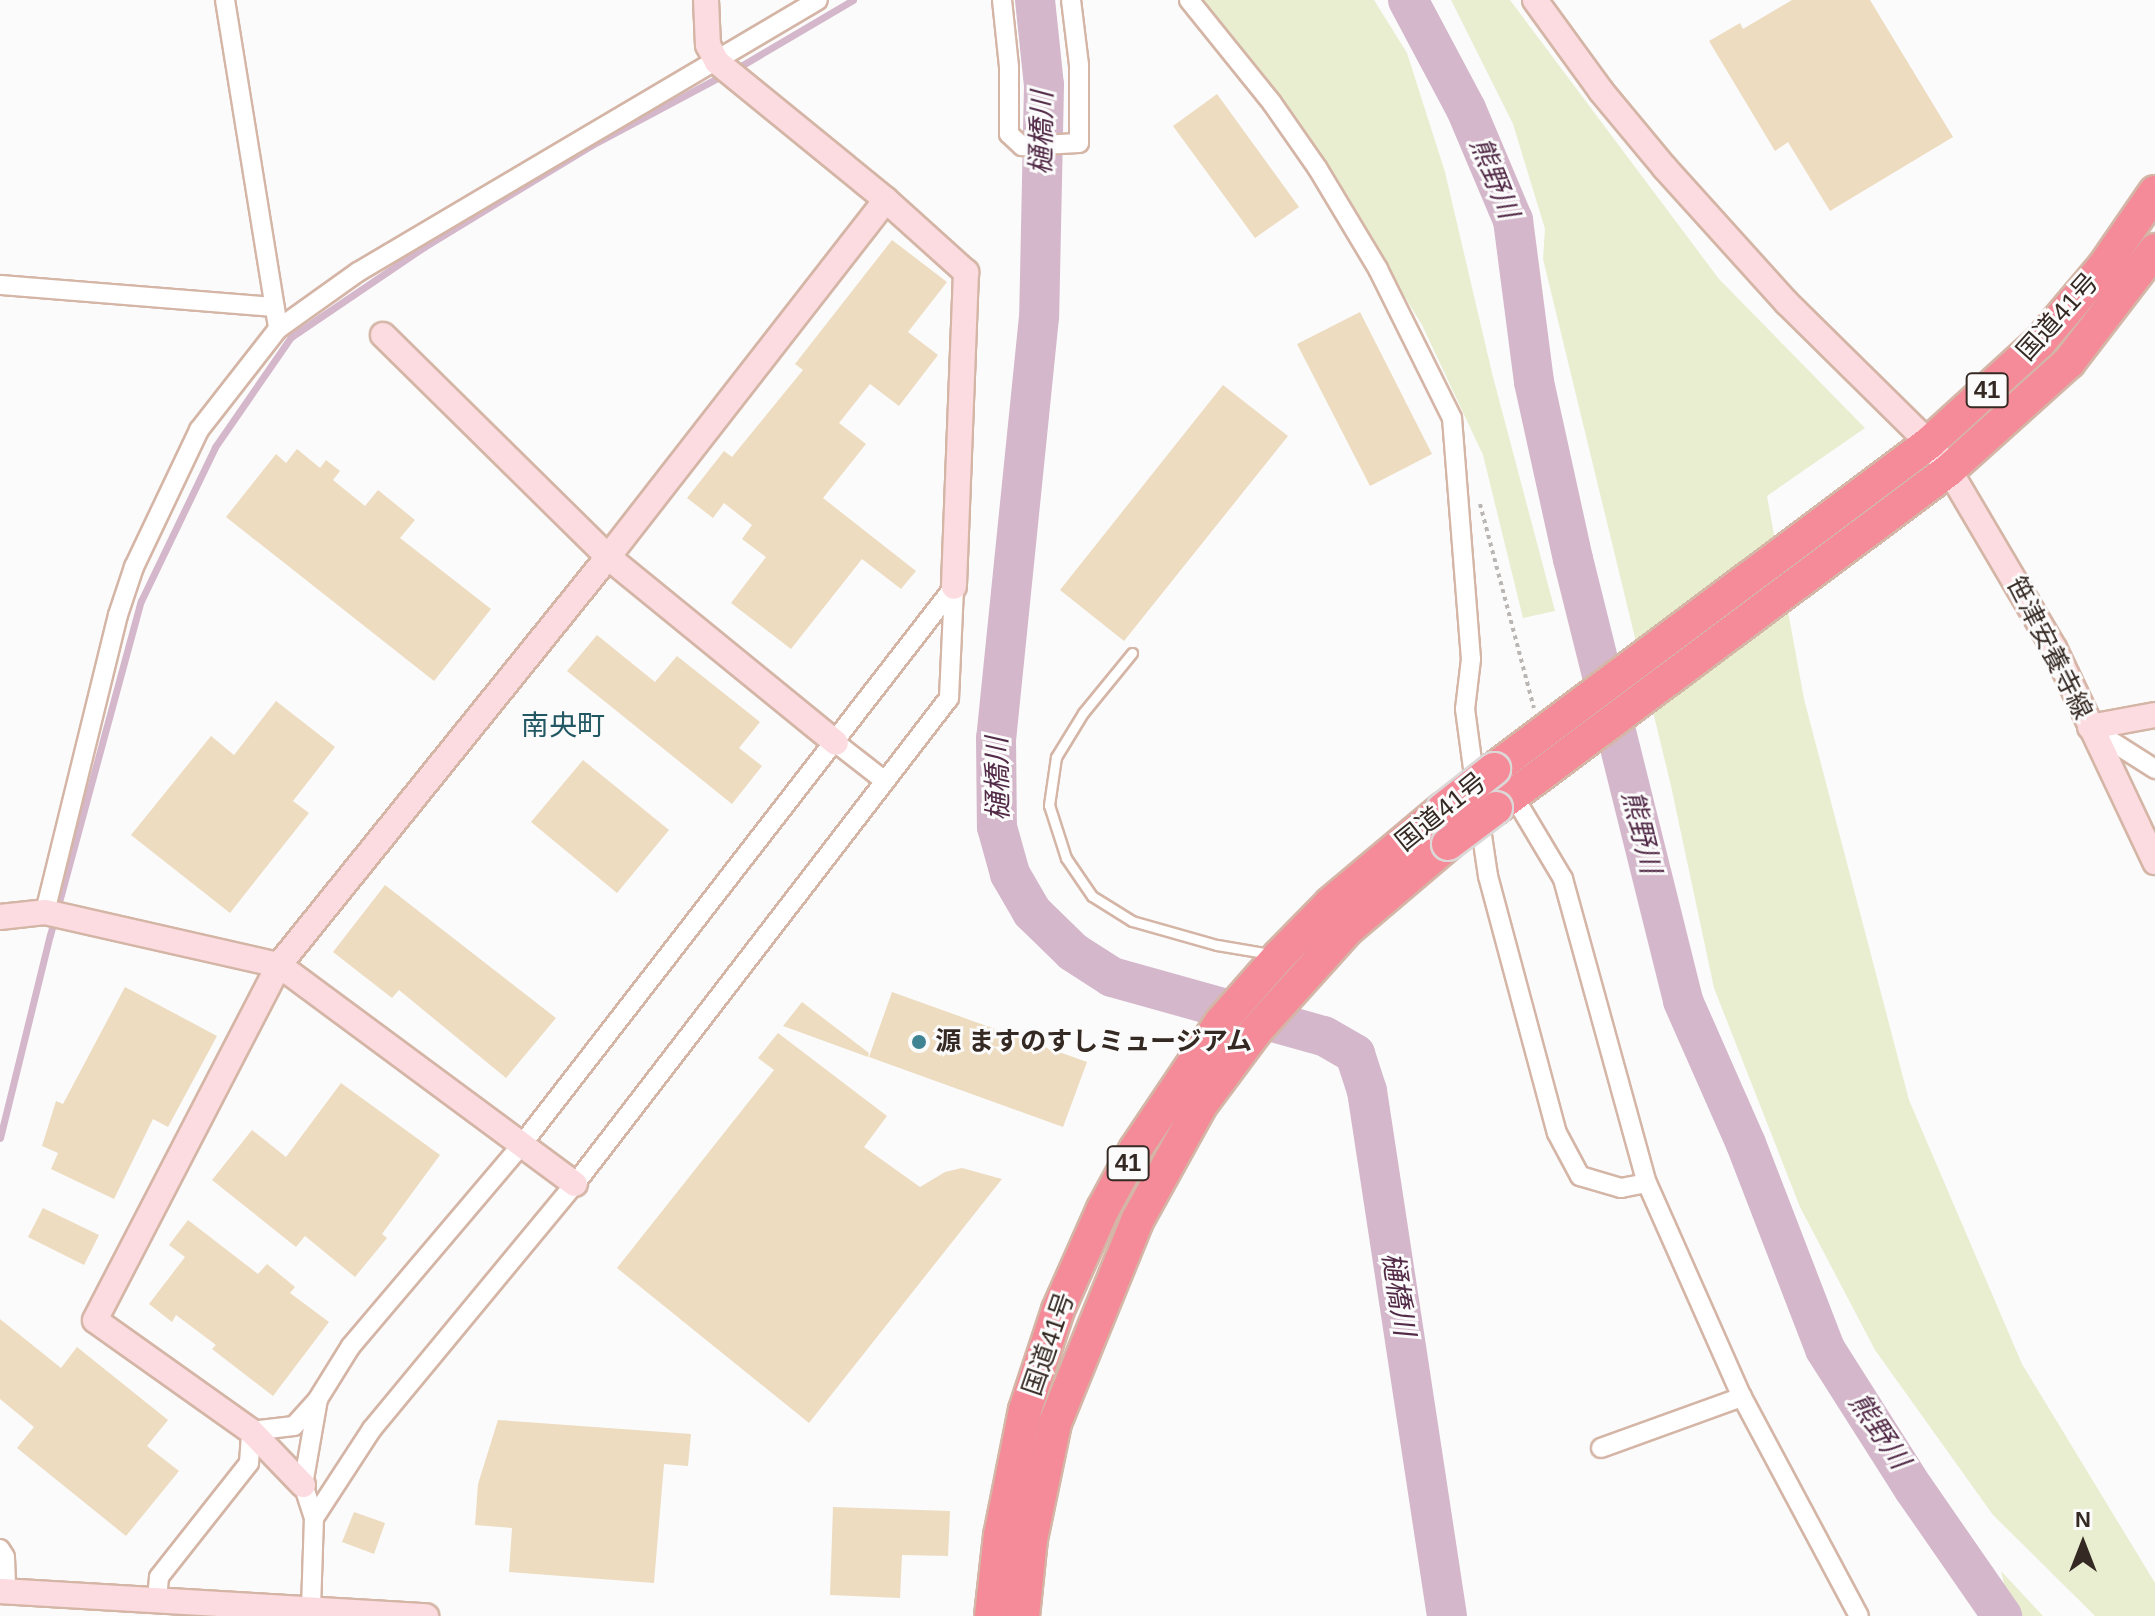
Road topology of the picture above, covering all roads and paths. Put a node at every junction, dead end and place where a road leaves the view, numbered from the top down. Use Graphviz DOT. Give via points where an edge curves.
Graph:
graph roads {
  1 [pos="225,0"];
  2 [pos="706,0"];
  3 [pos="818,0"];
  4 [pos="1002,0"];
  5 [pos="1071,0"];
  6 [pos="1189,0"];
  7 [pos="1535,0"];
  8 [pos="717,62"];
  9 [pos="2155,192"];
  10 [pos="886,200"];
  11 [pos="2155,250"];
  12 [pos="0,285"];
  13 [pos="274,307"];
  14 [pos="278,329"];
  15 [pos="383,335"];
  16 [pos="1929,443"];
  17 [pos="1949,470"];
  18 [pos="1477,492"];
  19 [pos="608,557"];
  20 [pos="954,587"];
  21 [pos="1132,653"];
  22 [pos="2155,715"];
  23 [pos="1550,727"];
  24 [pos="2090,727"];
  25 [pos="836,743"];
  26 [pos="2155,769"];
  27 [pos="885,781"];
  28 [pos="1501,790"];
  29 [pos="2155,862"];
  30 [pos="45,912"];
  31 [pos="0,917"];
  32 [pos="1279,956"];
  33 [pos="279,965"];
  34 [pos="523,1143"];
  35 [pos="1647,1183"];
  36 [pos="575,1184"];
  37 [pos="1742,1397"];
  38 [pos="318,1399"];
  39 [pos="251,1431"];
  40 [pos="1601,1448"];
  41 [pos="303,1485"];
  42 [pos="314,1518"];
  43 [pos="0,1549"];
  44 [pos="3,1591"];
  45 [pos="157,1600"];
  46 [pos="125,1607"];
  47 [pos="311,1608"];
  48 [pos="426,1616"];
  49 [pos="991,1616"];
  50 [pos="1023,1616"];
  51 [pos="1859,1616"];
  1 -- 13 [label="street"];
  2 -- 8 [label="street" via="708,45"];
  3 -- 8 [label="street"];
  4 -- 5 [label="street" via="1009,134 1022,146 1079,143 1079,65"];
  6 -- 35 [label="street" via="1318,169 1378,269 1452,418 1471,659 1465,709 1488,876 1557,1133 1580,1176 1621,1188"];
  7 -- 16 [label="street, 笹津安養寺線" via="1665,168 1786,302"];
  8 -- 10 [label="street"];
  8 -- 14 [label="street" via="358,272"];
  9 -- 16 [label="highway, 国道41号 / 41" via="2104,266 2039,343"];
  10 -- 19 [label="street"];
  10 -- 20 [label="street" via="966,272"];
  11 -- 17 [label="highway, 国道41号 / 41" via="2069,362"];
  12 -- 13 [label="street"];
  13 -- 14 [label="street"];
  14 -- 30 [label="street" via="199,430 134,567"];
  15 -- 19 [label="street"];
  16 -- 17 [label="street, 笹津安養寺線"];
  16 -- 23 [label="highway, 国道41号 / 41"];
  17 -- 24 [label="street, 笹津安養寺線" via="2054,648"];
  17 -- 28 [label="highway, 国道41号 / 41" via="1559,762"];
  18 -- 23 [label="path"];
  19 -- 25 [label="street"];
  19 -- 33 [label="street"];
  20 -- 25 [label="street"];
  20 -- 27 [label="street" via="949,698"];
  21 -- 32 [label="lane" via="1083,713 1056,757 1049,805 1066,858 1092,896 1132,921"];
  22 -- 24 [label="street"];
  23 -- 28 [label="highway, 国道41号 / 41"];
  24 -- 26 [label="street"];
  24 -- 29 [label="street, 笹津安養寺線"];
  25 -- 27 [label="street"];
  25 -- 34 [label="street"];
  27 -- 36 [label="street"];
  28 -- 32 [label="highway, 国道41号 / 41, bridge" via="1443,809 1331,903"];
  28 -- 35 [label="street" via="1563,879"];
  28 -- 50 [label="highway, 国道41号 / 41, bridge" via="1448,844 1348,929 1256,1031 1201,1105 1145,1206 1055,1423 1031,1539"];
  30 -- 31 [label="street"];
  30 -- 33 [label="street"];
  32 -- 49 [label="highway, 国道41号 / 41" via="1221,1022 1135,1150 1058,1310 1025,1410 1000,1536"];
  33 -- 34 [label="street"];
  33 -- 39 [label="street" via="95,1320"];
  34 -- 36 [label="street"];
  34 -- 38 [label="street" via="351,1346"];
  35 -- 37 [label="street"];
  36 -- 42 [label="street" via="372,1429"];
  37 -- 40 [label="street"];
  37 -- 51 [label="street"];
  38 -- 39 [label="street" via="294,1426"];
  38 -- 41 [label="street"];
  39 -- 41 [label="street"];
  39 -- 45 [label="street" via="249,1463 159,1577"];
  41 -- 42 [label="street"];
  42 -- 47 [label="street"];
  43 -- 44 [label="street" via="5,1557"];
  44 -- 46 [label="street"];
  45 -- 46 [label="street"];
  45 -- 47 [label="street"];
  47 -- 48 [label="street"];
}
